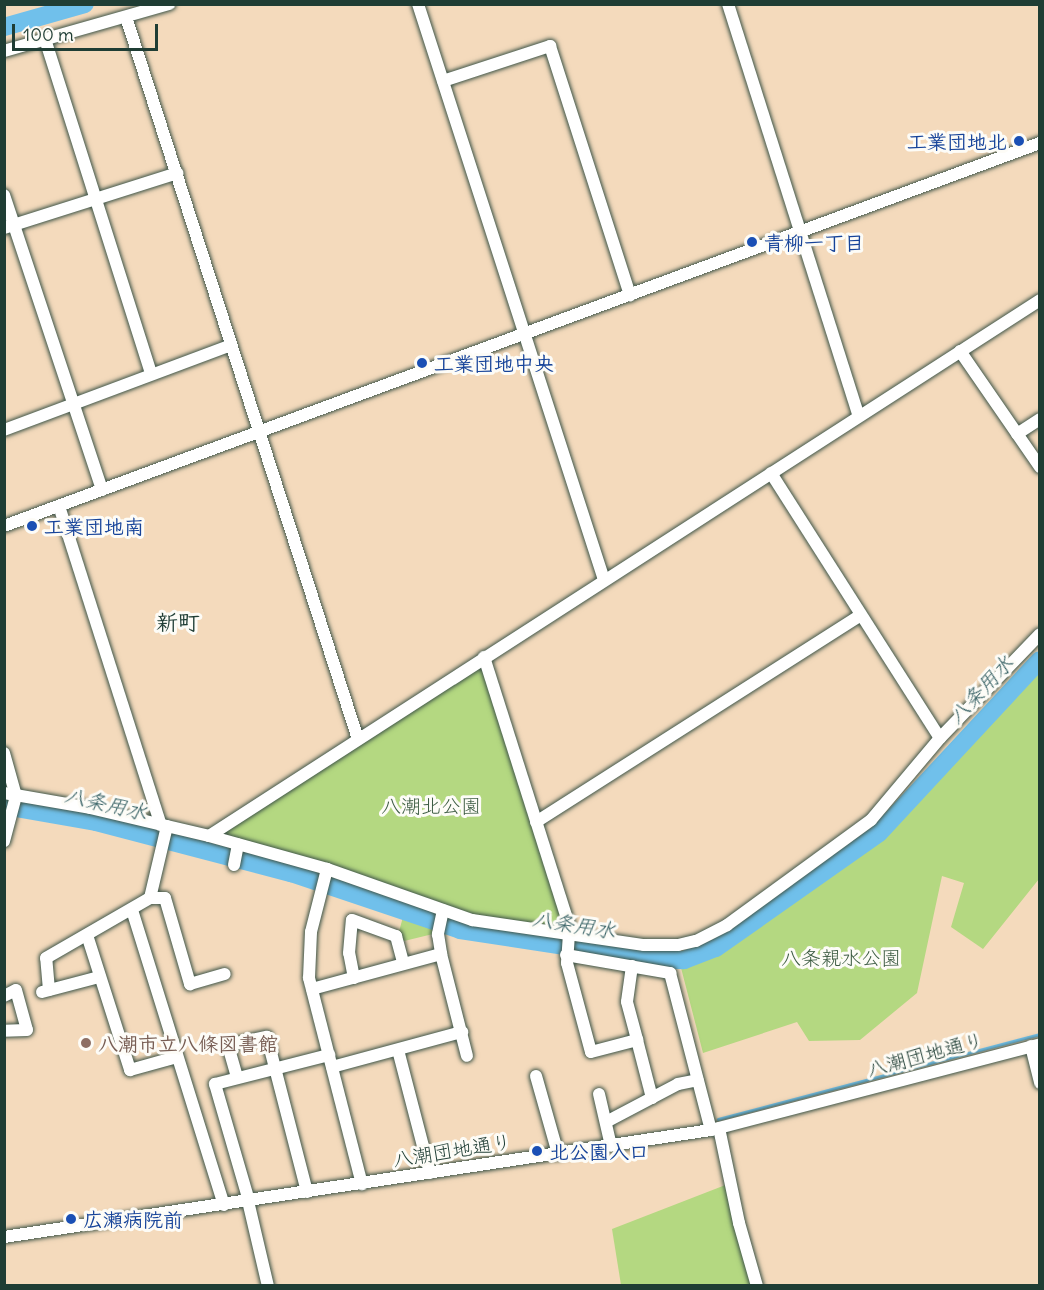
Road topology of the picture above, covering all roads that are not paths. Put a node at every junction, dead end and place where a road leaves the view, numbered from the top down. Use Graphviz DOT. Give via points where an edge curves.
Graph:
graph roads {
  1 [pos="168,4"];
  2 [pos="418,4"];
  3 [pos="728,4"];
  4 [pos="126,17"];
  5 [pos="45,39"];
  6 [pos="4,51"];
  7 [pos="443,81"];
  8 [pos="1040,143"];
  9 [pos="177,173"];
  10 [pos="4,195"];
  11 [pos="96,199"];
  12 [pos="9,227"];
  13 [pos="801,232"];
  14 [pos="630,295"];
  15 [pos="1040,300"];
  16 [pos="524,335"];
  17 [pos="231,345"];
  18 [pos="960,351"];
  19 [pos="151,374"];
  20 [pos="72,404"];
  21 [pos="859,416"];
  22 [pos="1040,419"];
  23 [pos="4,430"];
  24 [pos="259,432"];
  25 [pos="1017,434"];
  26 [pos="1040,467"];
  27 [pos="771,473"];
  28 [pos="102,490"];
  29 [pos="59,506"];
  30 [pos="4,526"];
  31 [pos="604,580"];
  32 [pos="861,615"];
  33 [pos="1040,634"];
  34 [pos="484,657"];
  35 [pos="940,738"];
  36 [pos="358,739"];
  37 [pos="4,753"];
  38 [pos="10,795"];
  39 [pos="536,822"];
  40 [pos="164,828"];
  41 [pos="209,836"];
  42 [pos="4,842"];
  43 [pos="238,848"];
  44 [pos="234,865"];
  45 [pos="326,872"];
  46 [pos="150,898"];
  47 [pos="132,910"];
  48 [pos="443,910"];
  49 [pos="570,934"];
  50 [pos="87,935"];
  51 [pos="566,953"];
  52 [pos="441,954"];
  53 [pos="403,963"];
  54 [pos="632,966"];
  55 [pos="225,974"];
  56 [pos="99,977"];
  57 [pos="354,978"];
  58 [pos="312,988"];
  59 [pos="4,996"];
  60 [pos="4,1031"];
  61 [pos="462,1032"];
  62 [pos="637,1040"];
  63 [pos="1035,1045"];
  64 [pos="398,1050"];
  65 [pos="467,1056"];
  66 [pos="177,1057"];
  67 [pos="330,1061"];
  68 [pos="276,1069"];
  69 [pos="537,1076"];
  70 [pos="237,1077"];
  71 [pos="698,1080"];
  72 [pos="1040,1083"];
  73 [pos="599,1094"];
  74 [pos="652,1098"];
  75 [pos="606,1122"];
  76 [pos="715,1129"];
  77 [pos="612,1146"];
  78 [pos="558,1154"];
  79 [pos="430,1173"];
  80 [pos="362,1184"];
  81 [pos="307,1192"];
  82 [pos="248,1201"];
  83 [pos="224,1204"];
  84 [pos="4,1237"];
  85 [pos="268,1286"];
  86 [pos="757,1286"];
  1 -- 4 [label="street"];
  2 -- 7 [label="street"];
  3 -- 13 [label="street"];
  4 -- 5 [label="street"];
  4 -- 9 [label="street"];
  5 -- 6 [label="street"];
  5 -- 11 [label="street"];
  7 -- 14 [label="street" via="550,46"];
  7 -- 16 [label="street"];
  8 -- 13 [label="street"];
  9 -- 11 [label="street"];
  9 -- 17 [label="street"];
  10 -- 12 [label="street"];
  11 -- 12 [label="street"];
  11 -- 19 [label="street"];
  12 -- 20 [label="street"];
  13 -- 14 [label="street"];
  13 -- 21 [label="street"];
  14 -- 16 [label="street"];
  15 -- 18 [label="street"];
  16 -- 24 [label="street"];
  16 -- 31 [label="street"];
  17 -- 19 [label="street"];
  17 -- 24 [label="street"];
  18 -- 21 [label="street"];
  18 -- 25 [label="street"];
  19 -- 20 [label="street"];
  20 -- 23 [label="street"];
  20 -- 28 [label="street"];
  21 -- 27 [label="street"];
  22 -- 25 [label="street"];
  24 -- 28 [label="street"];
  24 -- 36 [label="street"];
  25 -- 26 [label="street"];
  27 -- 31 [label="street"];
  27 -- 32 [label="street"];
  28 -- 29 [label="street"];
  29 -- 30 [label="street"];
  29 -- 40 [label="street"];
  31 -- 34 [label="street"];
  32 -- 35 [label="street"];
  32 -- 39 [label="street"];
  33 -- 35 [label="street"];
  34 -- 36 [label="street"];
  34 -- 39 [label="street"];
  35 -- 49 [label="street" via="871,820 711,935 659,946"];
  36 -- 41 [label="street"];
  37 -- 38 [label="street"];
  38 -- 40 [label="street"];
  38 -- 42 [label="street"];
  39 -- 49 [label="street"];
  40 -- 41 [label="street"];
  40 -- 46 [label="street"];
  41 -- 43 [label="street"];
  43 -- 44 [label="street"];
  43 -- 45 [label="street"];
  45 -- 48 [label="street"];
  45 -- 58 [label="street" via="309,949"];
  46 -- 47 [label="street"];
  46 -- 55 [label="street" via="165,898 190,984"];
  47 -- 50 [label="street"];
  47 -- 66 [label="street"];
  48 -- 49 [label="street" via="472,920"];
  48 -- 52 [label="street" via="438,934"];
  49 -- 51 [label="street"];
  50 -- 56 [label="street"];
  50 -- 56 [label="street" via="46,958 45,991"];
  51 -- 54 [label="street"];
  51 -- 62 [label="street" via="591,1053"];
  52 -- 53 [label="street"];
  52 -- 61 [label="street"];
  53 -- 57 [label="street"];
  53 -- 57 [label="street" via="396,936 352,920 349,953"];
  54 -- 62 [label="street" via="627,1002"];
  54 -- 71 [label="street" via="670,973"];
  56 -- 66 [label="street" via="130,1070"];
  57 -- 58 [label="street"];
  58 -- 67 [label="street"];
  59 -- 60 [label="street" via="16,990 27,1030"];
  61 -- 64 [label="street"];
  61 -- 65 [label="street"];
  62 -- 74 [label="street"];
  63 -- 72 [label="street"];
  63 -- 76 [label="street, 八潮団地通り"];
  64 -- 67 [label="street"];
  64 -- 79 [label="street"];
  66 -- 83 [label="street"];
  67 -- 68 [label="street"];
  67 -- 80 [label="street"];
  68 -- 70 [label="street"];
  68 -- 70 [label="street" via="267,1036 228,1046"];
  68 -- 81 [label="street"];
  69 -- 78 [label="street"];
  70 -- 82 [label="street" via="214,1084"];
  71 -- 74 [label="street" via="678,1084"];
  71 -- 76 [label="street"];
  73 -- 75 [label="street"];
  74 -- 75 [label="street"];
  75 -- 77 [label="street"];
  76 -- 77 [label="street, 八潮団地通り"];
  76 -- 86 [label="street"];
  77 -- 78 [label="street, 八潮団地通り"];
  78 -- 79 [label="street, 八潮団地通り"];
  79 -- 80 [label="street, 八潮団地通り"];
  80 -- 81 [label="street, 八潮団地通り"];
  81 -- 82 [label="street, 八潮団地通り"];
  82 -- 83 [label="street, 八潮団地通り"];
  82 -- 85 [label="street"];
  83 -- 84 [label="street, 八潮団地通り"];
}
